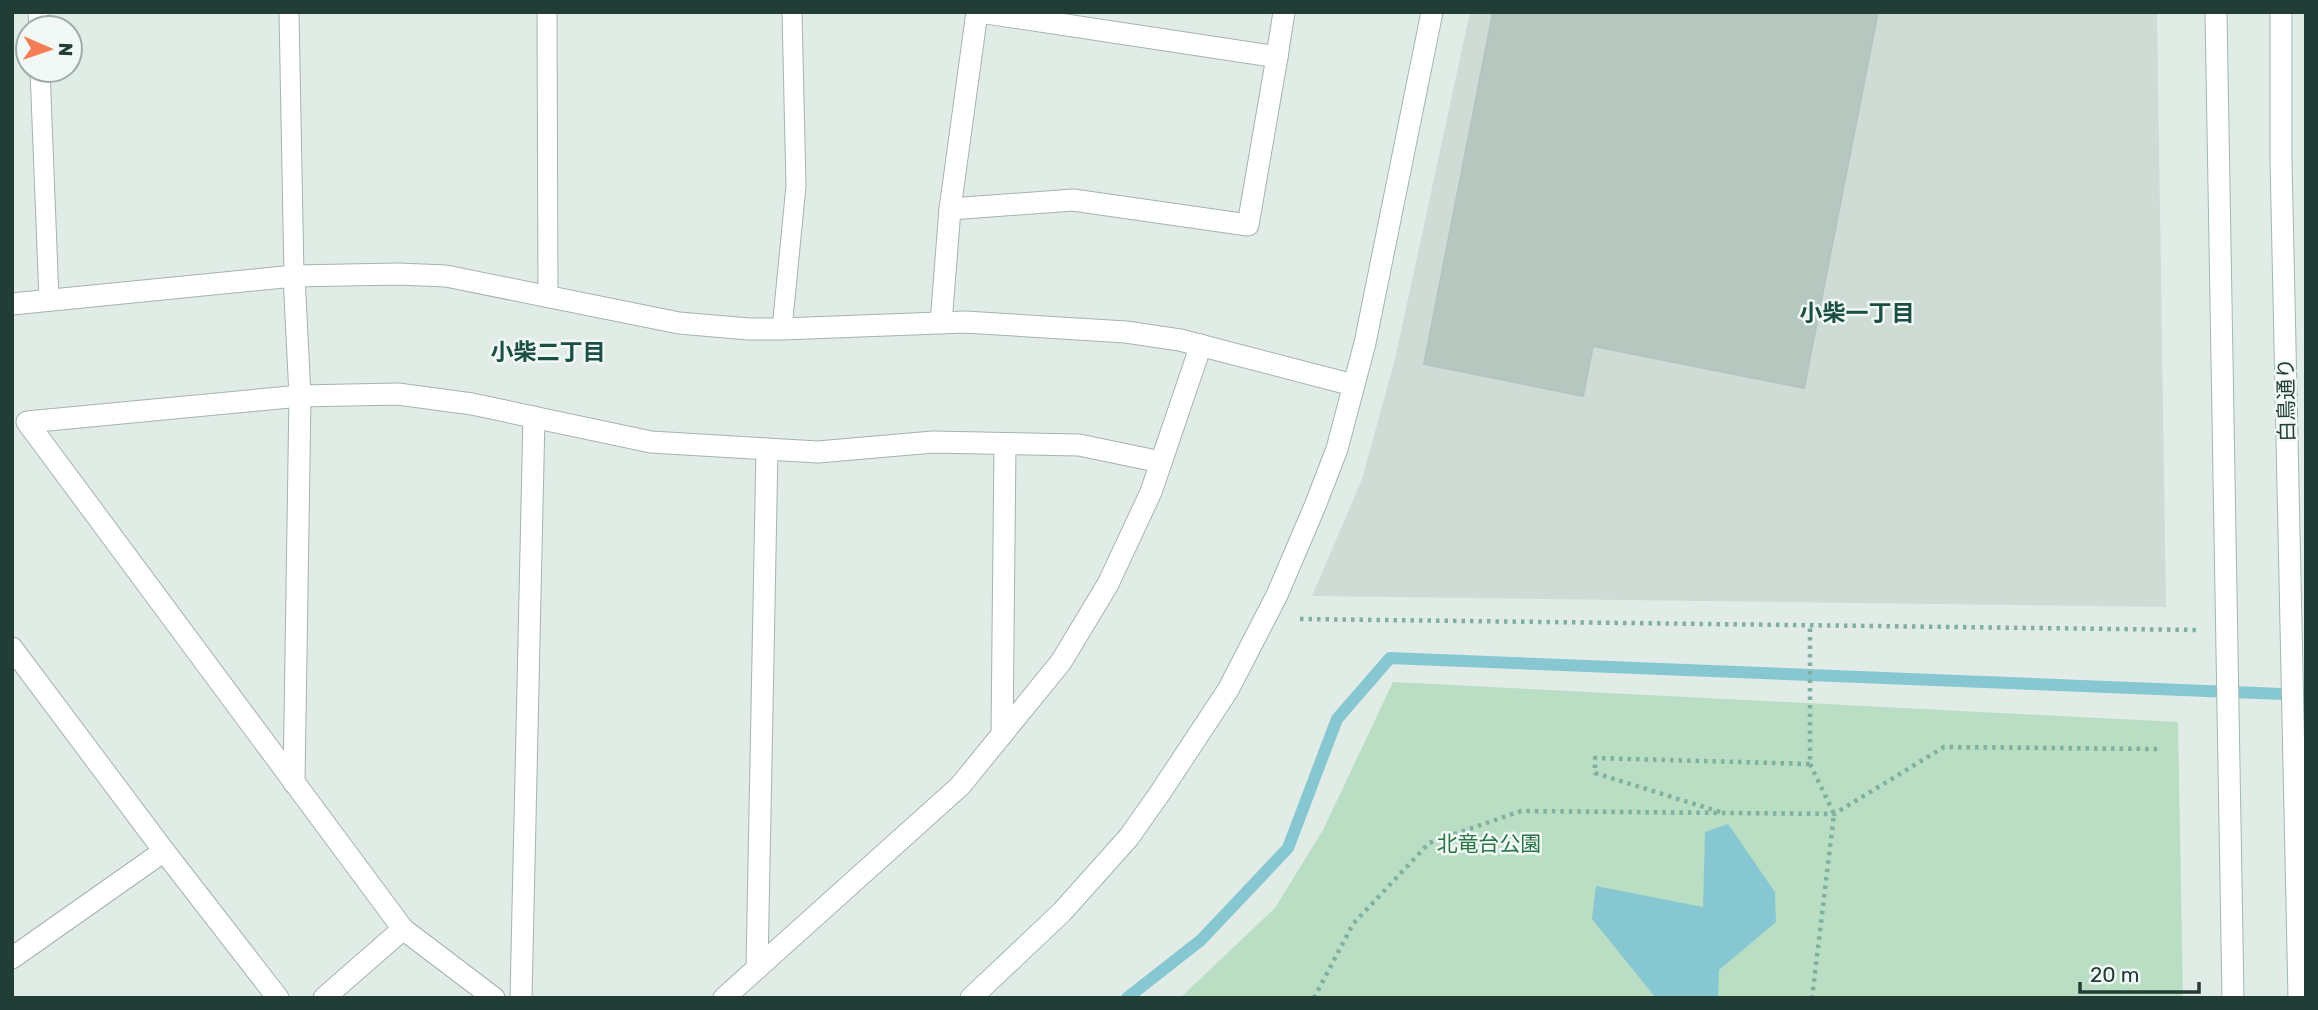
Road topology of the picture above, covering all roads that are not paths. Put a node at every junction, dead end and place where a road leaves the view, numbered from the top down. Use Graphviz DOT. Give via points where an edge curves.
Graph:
graph roads {
  1 [pos="289,12"];
  2 [pos="547,12"];
  3 [pos="792,12"];
  4 [pos="978,12"];
  5 [pos="1284,12"];
  6 [pos="1432,12"];
  7 [pos="2216,12"];
  8 [pos="2281,12"];
  9 [pos="1070,19"];
  10 [pos="1277,57"];
  11 [pos="41,84"];
  12 [pos="950,209"];
  13 [pos="294,276"];
  14 [pos="548,297"];
  15 [pos="49,299"];
  16 [pos="12,304"];
  17 [pos="941,323"];
  18 [pos="782,329"];
  19 [pos="1201,345"];
  20 [pos="1353,385"];
  21 [pos="300,396"];
  22 [pos="534,417"];
  23 [pos="1005,443"];
  24 [pos="768,449"];
  25 [pos="1161,462"];
  26 [pos="12,648"];
  27 [pos="20,673"];
  28 [pos="1002,735"];
  29 [pos="295,783"];
  30 [pos="164,851"];
  31 [pos="403,929"];
  32 [pos="12,958"];
  33 [pos="757,968"];
  34 [pos="278,998"];
  35 [pos="324,998"];
  36 [pos="494,998"];
  37 [pos="521,998"];
  38 [pos="724,998"];
  39 [pos="971,998"];
  40 [pos="2233,998"];
  41 [pos="2299,998"];
  1 -- 13 [label="lane"];
  2 -- 14 [label="lane"];
  3 -- 18 [label="lane" via="796,187"];
  4 -- 9 [label="street"];
  4 -- 12 [label="street"];
  5 -- 10 [label="street"];
  6 -- 20 [label="street"];
  7 -- 40 [label="street"];
  8 -- 41 [label="street, 白鳥通り"];
  9 -- 10 [label="street"];
  10 -- 12 [label="street" via="1248,225 1073,200"];
  11 -- 15 [label="lane"];
  12 -- 17 [label="street"];
  13 -- 14 [label="street" via="446,276"];
  13 -- 15 [label="street"];
  13 -- 21 [label="street"];
  14 -- 18 [label="street" via="679,323"];
  15 -- 16 [label="street"];
  17 -- 18 [label="street"];
  17 -- 19 [label="street" via="1126,332"];
  19 -- 20 [label="street"];
  19 -- 25 [label="street"];
  20 -- 39 [label="street" via="1337,449 1315,506 1228,690 1129,837 1062,912"];
  21 -- 22 [label="street" via="398,394"];
  21 -- 29 [label="street"];
  21 -- 29 [label="street" via="27,422"];
  22 -- 24 [label="street" via="651,443"];
  22 -- 37 [label="street"];
  23 -- 24 [label="street" via="933,442 818,452"];
  23 -- 25 [label="street" via="1079,445"];
  23 -- 28 [label="street"];
  24 -- 33 [label="street"];
  25 -- 28 [label="street" via="1108,584 1061,662"];
  26 -- 27 [label="street"];
  27 -- 30 [label="street"];
  28 -- 33 [label="street" via="960,786"];
  29 -- 31 [label="street"];
  30 -- 32 [label="street"];
  30 -- 34 [label="street"];
  31 -- 35 [label="street"];
  31 -- 36 [label="street"];
  33 -- 38 [label="street"];
}
